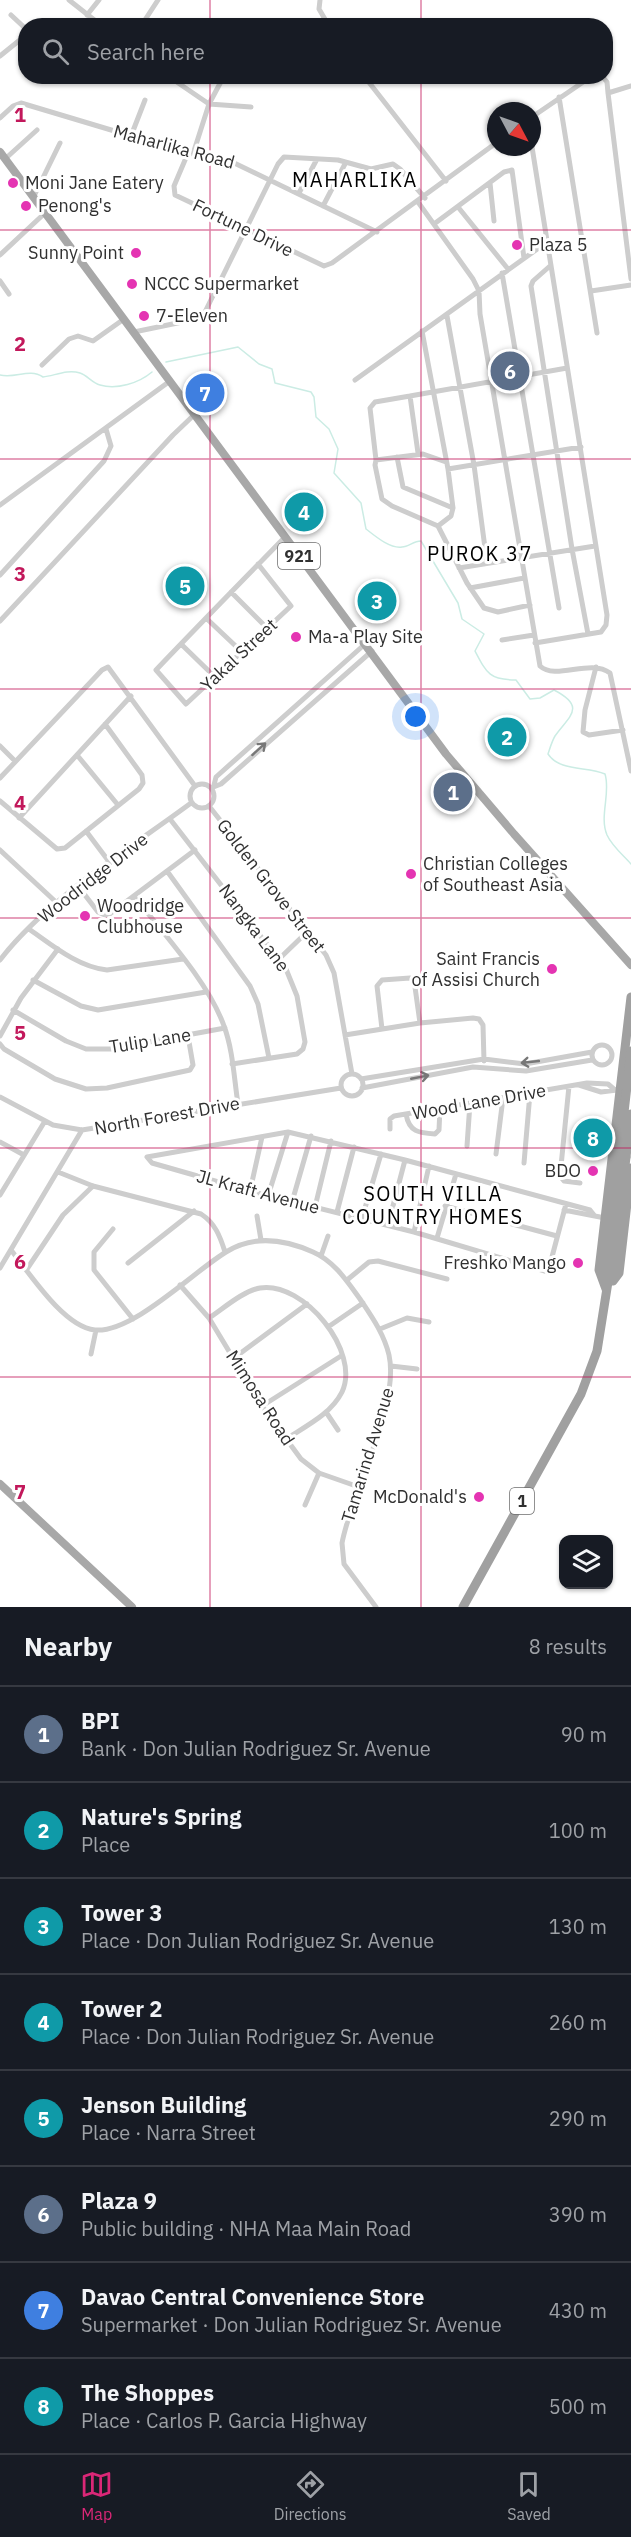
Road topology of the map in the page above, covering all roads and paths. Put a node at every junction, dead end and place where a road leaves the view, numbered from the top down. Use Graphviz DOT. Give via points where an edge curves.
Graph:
graph roads {
  1 [pos="69,0"];
  2 [pos="99,0"];
  3 [pos="158,0"];
  4 [pos="320,0"];
  5 [pos="11,15"];
  6 [pos="87,15"];
  7 [pos="91,18"];
  8 [pos="146,18"];
  9 [pos="324,18"];
  10 [pos="18,21"];
  11 [pos="18,41"];
  12 [pos="0,56"];
  13 [pos="177,84"];
  14 [pos="220,84"];
  15 [pos="370,84"];
  16 [pos="579,84"];
  17 [pos="607,84"];
  18 [pos="631,86"];
  19 [pos="608,93"];
  20 [pos="559,97"];
  21 [pos="145,100"];
  22 [pos="209,104"];
  23 [pos="251,107"];
  24 [pos="541,110"];
  25 [pos="0,118"];
  26 [pos="37,130"];
  27 [pos="131,136"];
  28 [pos="60,143"];
  29 [pos="487,150"];
  30 [pos="190,153"];
  31 [pos="2,156"];
  32 [pos="533,156"];
  33 [pos="317,159"];
  34 [pos="346,162"];
  35 [pos="271,180"];
  36 [pos="446,181"];
  37 [pos="490,183"];
  38 [pos="298,193"];
  39 [pos="34,196"];
  40 [pos="425,198"];
  41 [pos="418,202"];
  42 [pos="323,206"];
  43 [pos="458,207"];
  44 [pos="46,212"];
  45 [pos="494,220"];
  46 [pos="434,224"];
  47 [pos="247,230"];
  48 [pos="377,232"];
  49 [pos="547,242"];
  50 [pos="0,255"];
  51 [pos="524,258"];
  52 [pos="550,266"];
  53 [pos="505,271"];
  54 [pos="631,279"];
  55 [pos="0,281"];
  56 [pos="631,285"];
  57 [pos="478,291"];
  58 [pos="591,291"];
  59 [pos="9,294"];
  60 [pos="447,316"];
  61 [pos="124,319"];
  62 [pos="422,331"];
  63 [pos="134,332"];
  64 [pos="597,333"];
  65 [pos="42,364"];
  66 [pos="567,368"];
  67 [pos="545,373"];
  68 [pos="521,378"];
  69 [pos="355,380"];
  70 [pos="170,381"];
  71 [pos="492,382"];
  72 [pos="459,388"];
  73 [pos="434,392"];
  74 [pos="410,396"];
  75 [pos="195,414"];
  76 [pos="106,429"];
  77 [pos="581,447"];
  78 [pos="558,451"];
  79 [pos="418,453"];
  80 [pos="533,456"];
  81 [pos="396,457"];
  82 [pos="376,460"];
  83 [pos="505,461"];
  84 [pos="447,465"];
  85 [pos="474,465"];
  86 [pos="0,505"];
  87 [pos="453,508"];
  88 [pos="438,526"];
  89 [pos="285,537"];
  90 [pos="595,546"];
  91 [pos="572,549"];
  92 [pos="549,554"];
  93 [pos="520,558"];
  94 [pos="487,563"];
  95 [pos="258,564"];
  96 [pos="459,568"];
  97 [pos="0,574"];
  98 [pos="524,578"];
  99 [pos="470,588"];
  100 [pos="231,592"];
  101 [pos="530,605"];
  102 [pos="559,608"];
  103 [pos="206,618"];
  104 [pos="0,621"];
  105 [pos="267,628"];
  106 [pos="588,634"];
  107 [pos="534,635"];
  108 [pos="502,640"];
  109 [pos="365,643"];
  110 [pos="535,643"];
  111 [pos="182,644"];
  112 [pos="372,651"];
  113 [pos="242,652"];
  114 [pos="596,667"];
  115 [pos="215,677"];
  116 [pos="131,696"];
  117 [pos="294,707"];
  118 [pos="299,713"];
  119 [pos="105,724"];
  120 [pos="623,730"];
  121 [pos="0,746"];
  122 [pos="77,755"];
  123 [pos="15,761"];
  124 [pos="631,771"];
  125 [pos="0,778"];
  126 [pos="195,786"];
  127 [pos="213,787"];
  128 [pos="0,801"];
  129 [pos="192,802"];
  130 [pos="118,806"];
  131 [pos="209,806"];
  132 [pos="20,818"];
  133 [pos="170,819"];
  134 [pos="86,831"];
  135 [pos="0,850"];
  136 [pos="195,850"];
  137 [pos="110,863"];
  138 [pos="167,871"];
  139 [pos="78,886"];
  140 [pos="134,896"];
  141 [pos="57,903"];
  142 [pos="29,928"];
  143 [pos="308,932"];
  144 [pos="58,949"];
  145 [pos="183,959"];
  146 [pos="279,959"];
  147 [pos="0,960"];
  148 [pos="631,965"];
  149 [pos="33,980"];
  150 [pos="206,992"];
  151 [pos="631,997"];
  152 [pos="13,1010"];
  153 [pos="630,1010"];
  154 [pos="420,1023"];
  155 [pos="225,1028"];
  156 [pos="382,1029"];
  157 [pos="629,1032"];
  158 [pos="0,1035"];
  159 [pos="188,1035"];
  160 [pos="345,1035"];
  161 [pos="0,1044"];
  162 [pos="592,1052"];
  163 [pos="569,1056"];
  164 [pos="629,1056"];
  165 [pos="612,1057"];
  166 [pos="269,1058"];
  167 [pos="484,1059"];
  168 [pos="592,1060"];
  169 [pos="232,1064"];
  170 [pos="570,1064"];
  171 [pos="484,1067"];
  172 [pos="352,1074"];
  173 [pos="361,1079"];
  174 [pos="569,1086"];
  175 [pos="341,1088"];
  176 [pos="362,1088"];
  177 [pos="618,1090"];
  178 [pos="631,1092"];
  179 [pos="530,1093"];
  180 [pos="0,1097"];
  181 [pos="503,1098"];
  182 [pos="470,1103"];
  183 [pos="238,1104"];
  184 [pos="440,1108"];
  185 [pos="406,1114"];
  186 [pos="631,1114"];
  187 [pos="45,1121"];
  188 [pos="390,1129"];
  189 [pos="82,1130"];
  190 [pos="288,1132"];
  191 [pos="311,1136"];
  192 [pos="262,1137"];
  193 [pos="614,1138"];
  194 [pos="631,1140"];
  195 [pos="331,1141"];
  196 [pos="0,1142"];
  197 [pos="467,1146"];
  198 [pos="354,1147"];
  199 [pos="381,1154"];
  200 [pos="496,1154"];
  201 [pos="24,1155"];
  202 [pos="622,1156"];
  203 [pos="405,1160"];
  204 [pos="524,1163"];
  205 [pos="429,1166"];
  206 [pos="631,1170"];
  207 [pos="58,1172"];
  208 [pos="456,1174"];
  209 [pos="630,1181"];
  210 [pos="580,1183"];
  211 [pos="93,1186"];
  212 [pos="2,1187"];
  213 [pos="250,1191"];
  214 [pos="0,1195"];
  215 [pos="268,1196"];
  216 [pos="292,1202"];
  217 [pos="445,1206"];
  218 [pos="315,1207"];
  219 [pos="565,1207"];
  220 [pos="194,1211"];
  221 [pos="337,1212"];
  222 [pos="257,1216"];
  223 [pos="362,1218"];
  224 [pos="605,1218"];
  225 [pos="388,1225"];
  226 [pos="113,1229"];
  227 [pos="414,1232"];
  228 [pos="328,1236"];
  229 [pos="557,1236"];
  230 [pos="437,1238"];
  231 [pos="261,1240"];
  232 [pos="11,1250"];
  233 [pos="225,1252"];
  234 [pos="321,1256"];
  235 [pos="128,1263"];
  236 [pos="0,1268"];
  237 [pos="27,1269"];
  238 [pos="447,1279"];
  239 [pos="347,1280"];
  240 [pos="180,1285"];
  241 [pos="607,1286"];
  242 [pos="363,1303"];
  243 [pos="307,1304"];
  244 [pos="209,1318"];
  245 [pos="133,1319"];
  246 [pos="429,1322"];
  247 [pos="328,1327"];
  248 [pos="380,1329"];
  249 [pos="96,1330"];
  250 [pos="91,1354"];
  251 [pos="341,1356"];
  252 [pos="234,1358"];
  253 [pos="391,1366"];
  254 [pos="417,1369"];
  255 [pos="262,1406"];
  256 [pos="326,1412"];
  257 [pos="338,1430"];
  258 [pos="286,1438"];
  259 [pos="319,1473"];
  260 [pos="0,1484"];
  261 [pos="359,1487"];
  262 [pos="305,1505"];
  263 [pos="132,1607"];
  264 [pos="376,1607"];
  265 [pos="463,1607"];
  1 -- 6 [label="street"];
  2 -- 6 [label="street"];
  3 -- 8 [label="street"];
  4 -- 9 [label="street" via="319,9"];
  5 -- 10 [label="street"];
  6 -- 7 [label="street"];
  11 -- 12 [label="street"];
  13 -- 22 [label="street"];
  14 -- 22 [label="street"];
  15 -- 36 [label="street"];
  16 -- 20 [label="street"];
  17 -- 19 [label="street"];
  18 -- 19 [label="street"];
  19 -- 54 [label="street"];
  20 -- 24 [label="street"];
  20 -- 58 [label="street"];
  21 -- 27 [label="street"];
  22 -- 23 [label="street"];
  22 -- 30 [label="street"];
  25 -- 27 [label="street, Maharlika Road" via="21,103"];
  26 -- 31 [label="street"];
  27 -- 30 [label="street, Maharlika Road"];
  28 -- 39 [label="street"];
  29 -- 36 [label="street"];
  30 -- 35 [label="street, Maharlika Road" via="228,160"];
  30 -- 47 [label="street, Fortune Drive" via="174,186 175,195"];
  31 -- 39 [label="main road, 921"];
  32 -- 49 [label="street"];
  33 -- 34 [label="street"];
  33 -- 35 [label="street" via="284,157"];
  33 -- 38 [label="street"];
  34 -- 40 [label="street" via="371,169 397,166"];
  34 -- 42 [label="street"];
  35 -- 38 [label="street, Maharlika Road"];
  35 -- 47 [label="street"];
  36 -- 40 [label="street"];
  37 -- 43 [label="street"];
  37 -- 45 [label="street"];
  37 -- 51 [label="street" via="504,172 513,171"];
  38 -- 42 [label="street, Maharlika Road"];
  39 -- 44 [label="main road, 921"];
  40 -- 41 [label="street"];
  41 -- 46 [label="street"];
  41 -- 48 [label="street"];
  42 -- 48 [label="street, Maharlika Road"];
  43 -- 46 [label="street"];
  43 -- 53 [label="street"];
  44 -- 50 [label="street"];
  44 -- 61 [label="main road, 921"];
  46 -- 57 [label="street" via="465,265"];
  47 -- 48 [label="street, Fortune Drive" via="320,265 332,263"];
  47 -- 63 [label="street" via="203,316"];
  49 -- 51 [label="street"];
  49 -- 52 [label="street"];
  51 -- 53 [label="street"];
  52 -- 66 [label="street"];
  52 -- 67 [label="street" via="531,284"];
  53 -- 57 [label="street"];
  53 -- 68 [label="street"];
  55 -- 59 [label="street"];
  56 -- 58 [label="street"];
  57 -- 60 [label="street"];
  57 -- 71 [label="street"];
  58 -- 64 [label="street"];
  60 -- 62 [label="street"];
  60 -- 72 [label="street"];
  61 -- 63 [label="main road, 921"];
  61 -- 65 [label="street" via="93,341 78,336 69,339"];
  62 -- 69 [label="street"];
  62 -- 73 [label="street"];
  63 -- 70 [label="main road, 921"];
  66 -- 67 [label="street"];
  66 -- 77 [label="street"];
  67 -- 68 [label="street"];
  67 -- 78 [label="street"];
  68 -- 71 [label="street"];
  68 -- 80 [label="street"];
  70 -- 75 [label="main road, 921"];
  70 -- 76 [label="street"];
  71 -- 72 [label="street"];
  71 -- 83 [label="street"];
  72 -- 73 [label="street"];
  72 -- 85 [label="street"];
  73 -- 74 [label="street"];
  73 -- 84 [label="street"];
  74 -- 79 [label="street"];
  74 -- 82 [label="street" via="370,405"];
  75 -- 89 [label="main road, 921"];
  75 -- 104 [label="street"];
  76 -- 86 [label="street"];
  76 -- 97 [label="street" via="109,454"];
  77 -- 78 [label="street"];
  77 -- 90 [label="street"];
  78 -- 80 [label="street"];
  78 -- 91 [label="street"];
  79 -- 81 [label="street"];
  79 -- 84 [label="street"];
  80 -- 83 [label="street"];
  80 -- 92 [label="street"];
  81 -- 82 [label="street"];
  81 -- 87 [label="street" via="403,487"];
  82 -- 88 [label="street" via="382,499"];
  83 -- 85 [label="street"];
  83 -- 93 [label="street"];
  84 -- 85 [label="street"];
  84 -- 87 [label="street"];
  85 -- 94 [label="street"];
  87 -- 88 [label="street" via="451,516"];
  88 -- 96 [label="street"];
  89 -- 95 [label="street"];
  89 -- 109 [label="main road, 921"];
  90 -- 91 [label="street"];
  90 -- 106 [label="street" via="607,621 601,632"];
  91 -- 92 [label="street"];
  91 -- 106 [label="street"];
  92 -- 93 [label="street"];
  92 -- 102 [label="street"];
  93 -- 94 [label="street"];
  93 -- 98 [label="street"];
  94 -- 96 [label="street"];
  95 -- 100 [label="street"];
  95 -- 105 [label="street, Yakal Street" via="291,606"];
  96 -- 99 [label="street"];
  98 -- 99 [label="street"];
  98 -- 101 [label="street"];
  99 -- 101 [label="street" via="484,608 494,612"];
  100 -- 103 [label="street"];
  100 -- 105 [label="street"];
  101 -- 107 [label="street"];
  103 -- 111 [label="street"];
  103 -- 113 [label="street"];
  105 -- 113 [label="street, Yakal Street"];
  106 -- 110 [label="street"];
  107 -- 108 [label="street"];
  107 -- 110 [label="street"];
  109 -- 112 [label="main road, 921"];
  109 -- 117 [label="street"];
  110 -- 114 [label="street" via="539,663 545,670"];
  111 -- 115 [label="street"];
  111 -- 115 [label="street, Yakal Street" via="156,670 186,704"];
  112 -- 118 [label="street"];
  112 -- 148 [label="main road, 921" via="446,754"];
  113 -- 115 [label="street, Yakal Street"];
  114 -- 120 [label="street" via="612,676"];
  114 -- 120 [label="street" via="583,732 589,735"];
  116 -- 119 [label="street"];
  116 -- 123 [label="street" via="108,667 102,670"];
  116 -- 126 [label="street"];
  117 -- 118 [label="street"];
  117 -- 127 [label="street" via="216,777"];
  127 -- 118 [label="street, one-way"];
  119 -- 122 [label="street"];
  119 -- 130 [label="street" via="144,779 139,789"];
  120 -- 124 [label="street"];
  121 -- 123 [label="street"];
  122 -- 130 [label="street"];
  122 -- 132 [label="street"];
  123 -- 125 [label="street"];
  126 -- 127 [label="street" via="204,783"];
  126 -- 129 [label="street" via="189,795"];
  127 -- 131 [label="street" via="214,799"];
  128 -- 132 [label="street"];
  129 -- 131 [label="street" via="200,808"];
  129 -- 133 [label="street, Woodridge Drive"];
  130 -- 134 [label="street"];
  131 -- 143 [label="street, Golden Grove Street"];
  132 -- 134 [label="street" via="59,850"];
  133 -- 136 [label="street, Nangka Lane"];
  133 -- 137 [label="street, Woodridge Drive"];
  134 -- 137 [label="street"];
  135 -- 141 [label="street"];
  136 -- 138 [label="street"];
  136 -- 146 [label="street, Nangka Lane"];
  137 -- 139 [label="street, Woodridge Drive"];
  138 -- 140 [label="street"];
  138 -- 166 [label="street" via="250,986 258,1004"];
  139 -- 140 [label="street" via="104,916"];
  139 -- 141 [label="street, Woodridge Drive"];
  140 -- 145 [label="street"];
  141 -- 142 [label="street, Woodridge Drive"];
  142 -- 144 [label="street"];
  142 -- 147 [label="street, Woodridge Drive"];
  143 -- 146 [label="street"];
  143 -- 160 [label="street, Golden Grove Street" via="334,973"];
  144 -- 145 [label="street" via="90,967 107,970"];
  144 -- 149 [label="street"];
  145 -- 150 [label="street"];
  146 -- 166 [label="street, Nangka Lane" via="297,996 305,1046 297,1054"];
  149 -- 150 [label="street" via="81,1006 98,1010"];
  149 -- 152 [label="street"];
  150 -- 155 [label="street"];
  151 -- 153 [label="highway, 1"];
  152 -- 158 [label="street"];
  152 -- 159 [label="street, Tulip Lane" via="86,1049"];
  153 -- 157 [label="highway, 1"];
  154 -- 156 [label="street"];
  154 -- 156 [label="street" via="414,980 382,980 378,986"];
  154 -- 167 [label="street" via="479,1019 483,1025"];
  155 -- 159 [label="street, Tulip Lane"];
  155 -- 169 [label="street"];
  156 -- 160 [label="street"];
  157 -- 164 [label="highway, 1"];
  159 -- 161 [label="street" via="193,1065 188,1071 96,1090 56,1079"];
  160 -- 172 [label="street, Golden Grove Street"];
  162 -- 163 [label="street"];
  162 -- 165 [label="street" via="599,1045 606,1045"];
  162 -- 168 [label="street"];
  163 -- 167 [label="street, one-way" via="525,1064"];
  163 -- 170 [label="street"];
  164 -- 165 [label="street"];
  164 -- 177 [label="highway, 1"];
  164 -- 202 [label="highway, 1, bridge"];
  165 -- 168 [label="street" via="601,1065"];
  166 -- 169 [label="street, Nangka Lane"];
  167 -- 171 [label="street"];
  167 -- 173 [label="street"];
  168 -- 170 [label="street"];
  169 -- 183 [label="street"];
  170 -- 171 [label="street" via="526,1071"];
  176 -- 171 [label="street, one-way"];
  172 -- 173 [label="street"];
  172 -- 175 [label="street" via="343,1078"];
  173 -- 176 [label="street"];
  174 -- 177 [label="street, Wood Lane Drive" via="603,1083"];
  174 -- 179 [label="street, Wood Lane Drive"];
  174 -- 210 [label="street" via="560,1176"];
  175 -- 176 [label="street" via="352,1096"];
  175 -- 183 [label="street, North Forest Drive"];
  177 -- 178 [label="highway"];
  177 -- 193 [label="highway, 1"];
  179 -- 181 [label="street, Wood Lane Drive"];
  179 -- 204 [label="street"];
  180 -- 187 [label="street, North Forest Drive"];
  181 -- 182 [label="street, Wood Lane Drive"];
  181 -- 200 [label="street"];
  182 -- 184 [label="street, Wood Lane Drive"];
  182 -- 197 [label="street"];
  183 -- 189 [label="street, North Forest Drive"];
  184 -- 185 [label="street, Wood Lane Drive"];
  184 -- 185 [label="street" via="439,1130 435,1134 411,1128"];
  185 -- 188 [label="street, Wood Lane Drive" via="391,1118"];
  186 -- 202 [label="highway, 1, bridge"];
  187 -- 189 [label="street, North Forest Drive"];
  187 -- 201 [label="street"];
  189 -- 207 [label="street"];
  190 -- 191 [label="street"];
  190 -- 192 [label="street"];
  190 -- 215 [label="street"];
  191 -- 195 [label="street"];
  191 -- 216 [label="street"];
  192 -- 213 [label="street"];
  192 -- 213 [label="street, JL Kraft Avenue" via="147,1159"];
  193 -- 194 [label="highway"];
  193 -- 224 [label="highway, 1"];
  195 -- 198 [label="street"];
  195 -- 218 [label="street"];
  196 -- 201 [label="street"];
  198 -- 199 [label="street"];
  198 -- 221 [label="street"];
  199 -- 203 [label="street"];
  199 -- 223 [label="street"];
  201 -- 212 [label="street"];
  202 -- 241 [label="highway, 1" via="613,1272"];
  203 -- 205 [label="street"];
  203 -- 225 [label="street"];
  205 -- 208 [label="street"];
  205 -- 227 [label="street"];
  206 -- 209 [label="highway, 1"];
  207 -- 211 [label="street"];
  207 -- 232 [label="street"];
  208 -- 217 [label="street"];
  208 -- 219 [label="street"];
  209 -- 241 [label="highway, 1" via="619,1273"];
  211 -- 220 [label="street"];
  211 -- 237 [label="street" via="63,1215"];
  212 -- 214 [label="street"];
  213 -- 215 [label="street, JL Kraft Avenue"];
  215 -- 216 [label="street, JL Kraft Avenue"];
  216 -- 218 [label="street, JL Kraft Avenue"];
  217 -- 229 [label="street"];
  217 -- 230 [label="street"];
  218 -- 221 [label="street, JL Kraft Avenue"];
  219 -- 224 [label="street" via="590,1210"];
  219 -- 229 [label="street"];
  220 -- 233 [label="street" via="212,1223"];
  220 -- 235 [label="street"];
  221 -- 223 [label="street, JL Kraft Avenue"];
  222 -- 231 [label="street"];
  223 -- 225 [label="street, JL Kraft Avenue"];
  224 -- 241 [label="highway, 1" via="599,1270"];
  225 -- 227 [label="street, JL Kraft Avenue"];
  226 -- 245 [label="street" via="94,1252 94,1270"];
  227 -- 230 [label="street, JL Kraft Avenue"];
  228 -- 234 [label="street"];
  229 -- 230 [label="street, JL Kraft Avenue" via="548,1272"];
  231 -- 233 [label="street, Tamarind Avenue"];
  231 -- 234 [label="street, Tamarind Avenue" via="298,1246"];
  232 -- 236 [label="street"];
  232 -- 237 [label="street"];
  233 -- 240 [label="street, Tamarind Avenue"];
  234 -- 239 [label="street, Tamarind Avenue"];
  237 -- 249 [label="street" via="67,1316"];
  238 -- 239 [label="street" via="378,1261 369,1262"];
  239 -- 242 [label="street, Tamarind Avenue"];
  240 -- 244 [label="street, Mimosa Road"];
  240 -- 245 [label="street, Tamarind Avenue"];
  241 -- 265 [label="highway, 1" via="597,1351 581,1394"];
  242 -- 247 [label="street"];
  242 -- 248 [label="street, Tamarind Avenue"];
  243 -- 244 [label="street" via="274,1287 258,1288"];
  243 -- 247 [label="street"];
  243 -- 252 [label="street"];
  244 -- 252 [label="street, Mimosa Road"];
  245 -- 249 [label="street, Tamarind Avenue" via="111,1329"];
  246 -- 248 [label="street" via="407,1318"];
  247 -- 251 [label="street"];
  248 -- 253 [label="street, Tamarind Avenue"];
  249 -- 250 [label="street"];
  251 -- 255 [label="street"];
  251 -- 256 [label="street" via="346,1379"];
  252 -- 255 [label="street, Mimosa Road"];
  253 -- 254 [label="street"];
  253 -- 261 [label="street, Tamarind Avenue" via="385,1407"];
  255 -- 258 [label="street, Mimosa Road"];
  256 -- 257 [label="street"];
  256 -- 258 [label="street"];
  258 -- 259 [label="street, Mimosa Road" via="301,1459"];
  259 -- 261 [label="street, Mimosa Road"];
  259 -- 262 [label="street"];
  260 -- 263 [label="main road"];
  261 -- 264 [label="street, Tamarind Avenue" via="344,1530 342,1554 349,1573"];
}
